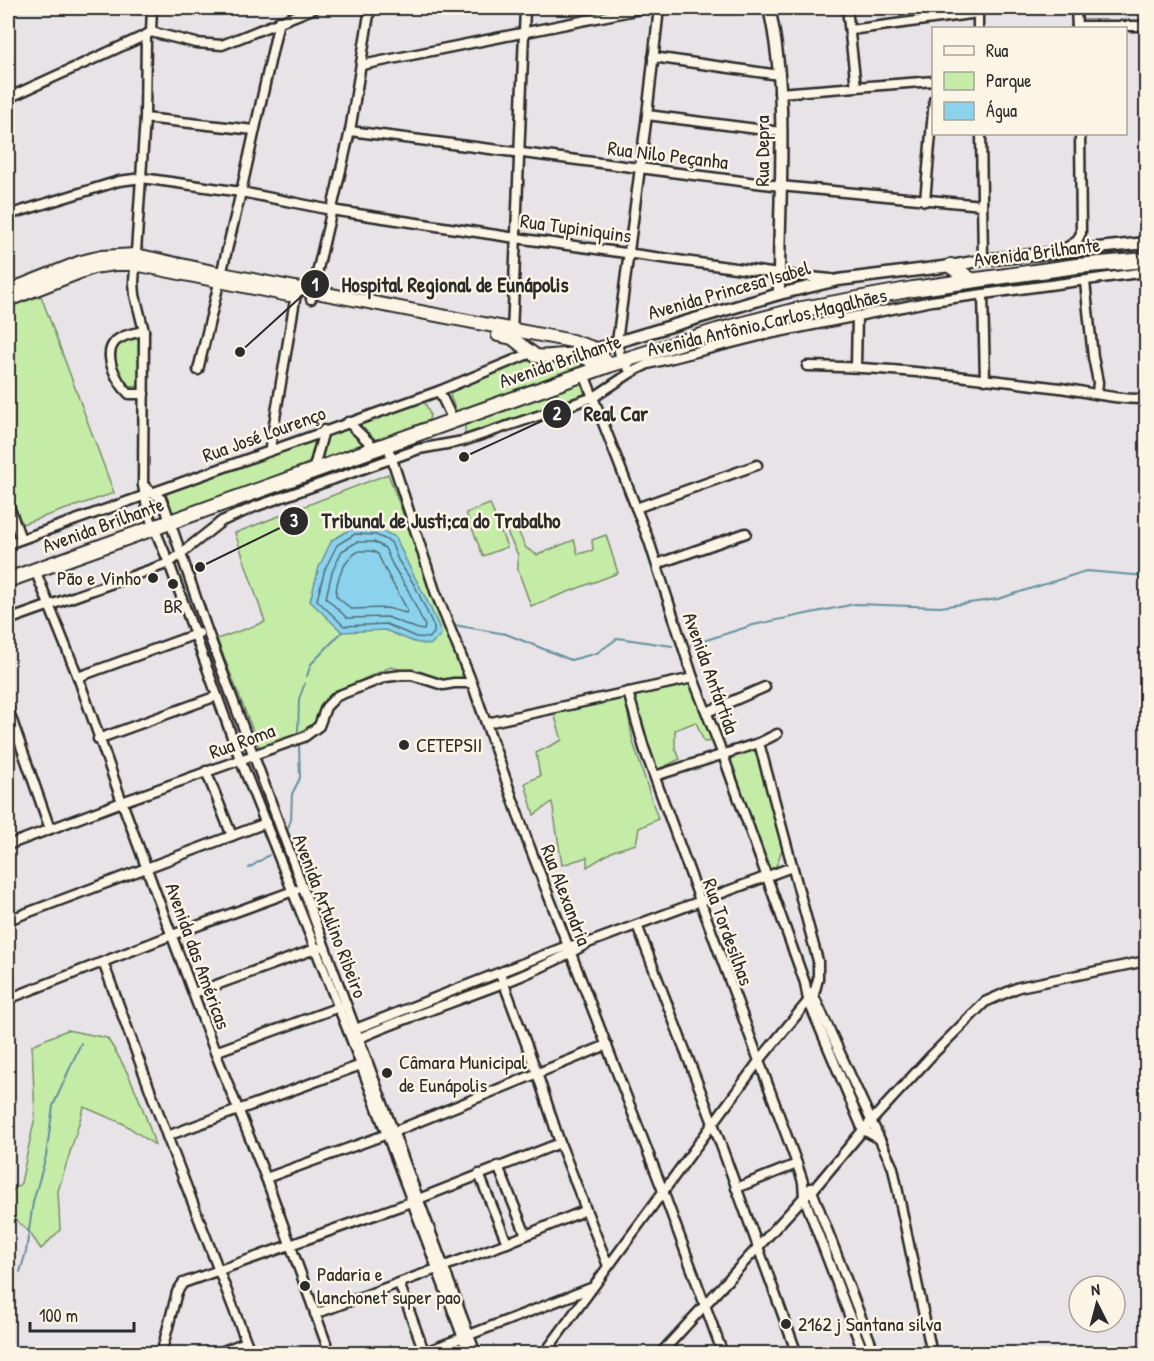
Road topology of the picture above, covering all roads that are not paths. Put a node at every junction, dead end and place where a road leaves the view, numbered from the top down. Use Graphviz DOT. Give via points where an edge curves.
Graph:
graph roads {
  1 [pos="152,8"];
  2 [pos="315,8"];
  3 [pos="370,8"];
  4 [pos="525,8"];
  5 [pos="646,8"];
  6 [pos="659,8"];
  7 [pos="769,8"];
  8 [pos="847,8"];
  9 [pos="1076,8"];
  10 [pos="978,10"];
  11 [pos="279,21"];
  12 [pos="1146,26"];
  13 [pos="978,27"];
  14 [pos="1077,27"];
  15 [pos="850,30"];
  16 [pos="525,31"];
  17 [pos="149,34"];
  18 [pos="653,57"];
  19 [pos="362,65"];
  20 [pos="778,75"];
  21 [pos="932,81"];
  22 [pos="856,87"];
  23 [pos="779,93"];
  24 [pos="8,98"];
  25 [pos="932,113"];
  26 [pos="647,115"];
  27 [pos="145,118"];
  28 [pos="254,130"];
  29 [pos="350,131"];
  30 [pos="781,132"];
  31 [pos="981,135"];
  32 [pos="1080,135"];
  33 [pos="520,153"];
  34 [pos="640,168"];
  35 [pos="142,178"];
  36 [pos="780,186"];
  37 [pos="241,192"];
  38 [pos="925,201"];
  39 [pos="982,205"];
  40 [pos="331,210"];
  41 [pos="8,215"];
  42 [pos="516,238"];
  43 [pos="1146,243"];
  44 [pos="1061,252"];
  45 [pos="628,254"];
  46 [pos="135,260"];
  47 [pos="982,260"];
  48 [pos="1146,260"];
  49 [pos="951,266"];
  50 [pos="1146,272"];
  51 [pos="779,274"];
  52 [pos="221,278"];
  53 [pos="838,280"];
  54 [pos="971,280"];
  55 [pos="1085,282"];
  56 [pos="8,291"];
  57 [pos="296,292"];
  58 [pos="779,294"];
  59 [pos="983,294"];
  60 [pos="312,295"];
  61 [pos="8,300"];
  62 [pos="857,316"];
  63 [pos="144,331"];
  64 [pos="512,334"];
  65 [pos="534,334"];
  66 [pos="554,338"];
  67 [pos="617,342"];
  68 [pos="596,349"];
  69 [pos="529,352"];
  70 [pos="549,357"];
  71 [pos="585,357"];
  72 [pos="807,366"];
  73 [pos="856,366"];
  74 [pos="603,367"];
  75 [pos="198,370"];
  76 [pos="632,372"];
  77 [pos="986,380"];
  78 [pos="439,391"];
  79 [pos="144,393"];
  80 [pos="1097,394"];
  81 [pos="594,397"];
  82 [pos="1146,399"];
  83 [pos="453,420"];
  84 [pos="348,422"];
  85 [pos="324,430"];
  86 [pos="381,446"];
  87 [pos="273,448"];
  88 [pos="392,458"];
  89 [pos="757,465"];
  90 [pos="314,471"];
  91 [pos="143,485"];
  92 [pos="152,491"];
  93 [pos="143,495"];
  94 [pos="8,504"];
  95 [pos="636,508"];
  96 [pos="171,522"];
  97 [pos="153,528"];
  98 [pos="746,533"];
  99 [pos="21,539"];
  100 [pos="8,544"];
  101 [pos="180,553"];
  102 [pos="169,563"];
  103 [pos="657,564"];
  104 [pos="35,570"];
  105 [pos="8,580"];
  106 [pos="49,605"];
  107 [pos="8,620"];
  108 [pos="207,630"];
  109 [pos="195,634"];
  110 [pos="78,677"];
  111 [pos="693,678"];
  112 [pos="472,683"];
  113 [pos="765,687"];
  114 [pos="628,692"];
  115 [pos="217,696"];
  116 [pos="8,709"];
  117 [pos="706,712"];
  118 [pos="487,723"];
  119 [pos="777,734"];
  120 [pos="98,739"];
  121 [pos="759,742"];
  122 [pos="253,754"];
  123 [pos="723,755"];
  124 [pos="240,759"];
  125 [pos="206,771"];
  126 [pos="655,776"];
  127 [pos="122,802"];
  128 [pos="266,823"];
  129 [pos="50,829"];
  130 [pos="232,836"];
  131 [pos="8,845"];
  132 [pos="792,867"];
  133 [pos="147,868"];
  134 [pos="767,878"];
  135 [pos="297,890"];
  136 [pos="699,902"];
  137 [pos="8,920"];
  138 [pos="637,925"];
  139 [pos="172,935"];
  140 [pos="319,948"];
  141 [pos="569,950"];
  142 [pos="1146,961"];
  143 [pos="104,962"];
  144 [pos="500,973"];
  145 [pos="504,983"];
  146 [pos="194,993"];
  147 [pos="811,997"];
  148 [pos="8,999"];
  149 [pos="342,1006"];
  150 [pos="354,1035"];
  151 [pos="607,1045"];
  152 [pos="216,1052"];
  153 [pos="759,1062"];
  154 [pos="361,1065"];
  155 [pos="537,1073"];
  156 [pos="240,1111"];
  157 [pos="872,1122"];
  158 [pos="714,1126"];
  159 [pos="863,1130"];
  160 [pos="390,1133"];
  161 [pos="167,1136"];
  162 [pos="878,1138"];
  163 [pos="560,1143"];
  164 [pos="797,1164"];
  165 [pos="498,1166"];
  166 [pos="479,1174"];
  167 [pos="266,1178"];
  168 [pos="803,1182"];
  169 [pos="736,1188"];
  170 [pos="813,1190"];
  171 [pos="663,1191"];
  172 [pos="804,1197"];
  173 [pos="415,1200"];
  174 [pos="586,1210"];
  175 [pos="526,1235"];
  176 [pos="507,1243"];
  177 [pos="290,1244"];
  178 [pos="758,1247"];
  179 [pos="608,1266"];
  180 [pos="440,1267"];
  181 [pos="218,1270"];
  182 [pos="399,1283"];
  183 [pos="592,1288"];
  184 [pos="705,1305"];
  185 [pos="315,1314"];
  186 [pos="465,1336"];
  187 [pos="246,1342"];
  188 [pos="161,1353"];
  189 [pos="215,1353"];
  190 [pos="250,1353"];
  191 [pos="330,1353"];
  192 [pos="423,1353"];
  193 [pos="469,1353"];
  194 [pos="476,1353"];
  195 [pos="544,1353"];
  196 [pos="660,1353"];
  197 [pos="723,1353"];
  198 [pos="797,1353"];
  199 [pos="864,1353"];
  200 [pos="875,1353"];
  201 [pos="932,1353"];
  1 -- 17 [label="street, Avenida Artulino Ribeiro"];
  2 -- 11 [label="street"];
  3 -- 19 [label="street"];
  4 -- 16 [label="street"];
  5 -- 16 [label="street"];
  6 -- 18 [label="street, Avenida Antártida"];
  7 -- 20 [label="street, Rua Depra"];
  8 -- 15 [label="street"];
  9 -- 14 [label="street"];
  10 -- 13 [label="street"];
  10 -- 15 [label="street"];
  11 -- 17 [label="street" via="222,45"];
  11 -- 28 [label="street"];
  12 -- 14 [label="street"];
  15 -- 22 [label="street"];
  16 -- 19 [label="street"];
  16 -- 33 [label="street"];
  17 -- 24 [label="street"];
  17 -- 27 [label="street, Avenida Artulino Ribeiro"];
  18 -- 20 [label="street"];
  18 -- 26 [label="street, Avenida Antártida"];
  19 -- 29 [label="street"];
  20 -- 23 [label="street, Rua Depra"];
  21 -- 22 [label="street"];
  22 -- 23 [label="street"];
  23 -- 30 [label="street, Rua Depra"];
  25 -- 38 [label="street"];
  26 -- 30 [label="street"];
  26 -- 34 [label="street, Avenida Antártida"];
  27 -- 28 [label="street"];
  27 -- 35 [label="street, Avenida Artulino Ribeiro"];
  28 -- 37 [label="street"];
  29 -- 33 [label="street, Rua Nilo Peçanha"];
  29 -- 40 [label="street"];
  30 -- 36 [label="street, Rua Depra"];
  31 -- 39 [label="street"];
  32 -- 44 [label="street" via="1081,233 1077,241"];
  33 -- 34 [label="street, Rua Nilo Peçanha"];
  33 -- 42 [label="street"];
  34 -- 36 [label="street, Rua Nilo Peçanha"];
  34 -- 45 [label="street, Avenida Antártida"];
  35 -- 37 [label="street, Rua Tupiniquins"];
  35 -- 41 [label="street, Rua Tupiniquins" via="119,181"];
  35 -- 46 [label="street, Avenida Artulino Ribeiro"];
  36 -- 38 [label="street, Rua Nilo Peçanha"];
  36 -- 51 [label="street, Rua Depra"];
  37 -- 40 [label="street, Rua Tupiniquins"];
  37 -- 52 [label="street"];
  38 -- 39 [label="street, Rua Nilo Peçanha"];
  39 -- 47 [label="street"];
  40 -- 42 [label="street, Rua Tupiniquins"];
  40 -- 60 [label="street"];
  42 -- 45 [label="street, Rua Tupiniquins"];
  42 -- 64 [label="street"];
  43 -- 44 [label="street, Rua Tupiniquins"];
  44 -- 47 [label="street, Rua Tupiniquins"];
  45 -- 51 [label="street, Rua Tupiniquins"];
  45 -- 67 [label="street, Avenida Antártida"];
  46 -- 52 [label="main road"];
  46 -- 56 [label="main road" via="101,257"];
  46 -- 61 [label="main road" via="93,267"];
  46 -- 63 [label="street, Avenida Artulino Ribeiro" via="135,295"];
  47 -- 49 [label="street, Rua Tupiniquins"];
  48 -- 54 [label="main road, Avenida Brilhante"];
  49 -- 53 [label="street, Rua Tupiniquins"];
  49 -- 54 [label="main road"];
  50 -- 55 [label="street, Avenida Antônio Carlos Magalhães"];
  51 -- 53 [label="street, Rua Tupiniquins"];
  51 -- 58 [label="street, Rua Depra"];
  52 -- 57 [label="main road"];
  52 -- 75 [label="street"];
  53 -- 58 [label="street, Avenida Princesa Isabel"];
  54 -- 74 [label="main road, Avenida Brilhante" via="762,318"];
  55 -- 59 [label="street, Avenida Antônio Carlos Magalhães"];
  55 -- 80 [label="street"];
  57 -- 60 [label="main road"];
  57 -- 87 [label="street"];
  58 -- 67 [label="street, Avenida Princesa Isabel"];
  59 -- 62 [label="street, Avenida Antônio Carlos Magalhães"];
  59 -- 77 [label="street"];
  60 -- 64 [label="main road"];
  62 -- 73 [label="street"];
  62 -- 76 [label="street, Avenida Antônio Carlos Magalhães" via="699,351"];
  63 -- 79 [label="street, Avenida Artulino Ribeiro"];
  63 -- 79 [label="street" via="128,334 111,349 120,384 129,394"];
  64 -- 65 [label="main road"];
  64 -- 69 [label="main road"];
  65 -- 66 [label="main road"];
  65 -- 69 [label="main road"];
  66 -- 68 [label="main road"];
  66 -- 70 [label="main road"];
  67 -- 68 [label="street, Avenida Princesa Isabel"];
  67 -- 74 [label="street, Avenida Antártida"];
  68 -- 71 [label="street, Avenida Princesa Isabel"];
  68 -- 74 [label="main road"];
  69 -- 70 [label="main road"];
  69 -- 78 [label="street, Rua José Lourenço"];
  70 -- 71 [label="main road"];
  71 -- 74 [label="main road"];
  72 -- 73 [label="street"];
  73 -- 77 [label="street"];
  74 -- 76 [label="street"];
  74 -- 81 [label="street, Avenida Antártida"];
  74 -- 83 [label="main road, Avenida Brilhante"];
  76 -- 81 [label="street, Avenida Antônio Carlos Magalhães"];
  77 -- 80 [label="street"];
  78 -- 83 [label="street"];
  78 -- 84 [label="street, Rua José Lourenço"];
  79 -- 91 [label="street, Avenida Artulino Ribeiro"];
  80 -- 82 [label="street"];
  81 -- 88 [label="street, Avenida Antônio Carlos Magalhães" via="490,433"];
  81 -- 95 [label="street, Avenida Antártida"];
  83 -- 86 [label="main road, Avenida Brilhante"];
  84 -- 85 [label="street, Rua José Lourenço"];
  84 -- 86 [label="street"];
  85 -- 87 [label="street, Rua José Lourenço"];
  85 -- 90 [label="street"];
  86 -- 88 [label="street, Rua Alexandria"];
  86 -- 90 [label="main road, Avenida Brilhante"];
  87 -- 92 [label="street, Rua José Lourenço"];
  88 -- 101 [label="street, Avenida Antônio Carlos Magalhães" via="227,519"];
  88 -- 112 [label="street, Rua Alexandria" via="435,591"];
  89 -- 95 [label="street"];
  90 -- 96 [label="main road, Avenida Brilhante"];
  91 -- 92 [label="street"];
  91 -- 93 [label="street, Avenida Artulino Ribeiro"];
  92 -- 93 [label="street, Rua José Lourenço"];
  92 -- 96 [label="street, Avenida Artulino Ribeiro"];
  93 -- 97 [label="street, Avenida Artulino Ribeiro"];
  93 -- 99 [label="street, Rua José Lourenço"];
  94 -- 99 [label="street"];
  95 -- 103 [label="street, Avenida Antártida"];
  96 -- 97 [label="main road, Avenida Brilhante"];
  96 -- 101 [label="street, Avenida Artulino Ribeiro"];
  97 -- 102 [label="street, Avenida Artulino Ribeiro"];
  97 -- 104 [label="main road, Avenida Brilhante"];
  98 -- 103 [label="street"];
  99 -- 100 [label="street, Rua José Lourenço"];
  101 -- 102 [label="street, Avenida Antônio Carlos Magalhães"];
  101 -- 108 [label="street, Avenida Artulino Ribeiro"];
  102 -- 106 [label="street"];
  102 -- 109 [label="street, Avenida Artulino Ribeiro"];
  103 -- 111 [label="street, Avenida Antártida"];
  104 -- 105 [label="main road, Avenida Brilhante"];
  104 -- 106 [label="street, Avenida das Américas"];
  106 -- 107 [label="street"];
  106 -- 110 [label="street, Avenida das Américas"];
  108 -- 109 [label="street"];
  108 -- 122 [label="street, Avenida Artulino Ribeiro"];
  109 -- 110 [label="street"];
  109 -- 115 [label="street, Avenida Artulino Ribeiro"];
  110 -- 120 [label="street, Avenida das Américas"];
  111 -- 114 [label="street"];
  111 -- 117 [label="street, Avenida Antártida"];
  112 -- 118 [label="street, Rua Alexandria"];
  112 -- 122 [label="street, Rua Roma" via="442,685 412,675 386,677 337,696 326,707 313,732"];
  113 -- 117 [label="street"];
  114 -- 118 [label="street"];
  114 -- 126 [label="street, Rua Tordesilhas"];
  115 -- 120 [label="street"];
  115 -- 124 [label="street, Avenida Artulino Ribeiro"];
  116 -- 129 [label="street"];
  117 -- 123 [label="street, Avenida Antártida"];
  118 -- 141 [label="street, Rua Alexandria"];
  119 -- 121 [label="street"];
  120 -- 127 [label="street, Avenida das Américas"];
  121 -- 123 [label="street"];
  121 -- 132 [label="street"];
  122 -- 124 [label="street, Rua Roma"];
  122 -- 135 [label="street, Avenida Artulino Ribeiro"];
  123 -- 126 [label="street"];
  123 -- 134 [label="street, Avenida Antártida"];
  124 -- 125 [label="street, Rua Roma"];
  124 -- 128 [label="street, Avenida Artulino Ribeiro"];
  125 -- 127 [label="street, Rua Roma"];
  125 -- 130 [label="street"];
  126 -- 136 [label="street, Rua Tordesilhas"];
  127 -- 129 [label="street, Rua Roma"];
  127 -- 133 [label="street, Avenida das Américas"];
  128 -- 130 [label="street"];
  128 -- 135 [label="street, Avenida Artulino Ribeiro"];
  129 -- 131 [label="street, Rua Roma"];
  130 -- 133 [label="street"];
  132 -- 134 [label="street"];
  132 -- 147 [label="street" via="818,961 818,980"];
  133 -- 137 [label="street"];
  133 -- 139 [label="street, Avenida das Américas"];
  134 -- 136 [label="street"];
  134 -- 147 [label="street, Avenida Antártida"];
  135 -- 139 [label="street"];
  135 -- 140 [label="street, Avenida Artulino Ribeiro"];
  136 -- 138 [label="street"];
  136 -- 153 [label="street, Rua Tordesilhas"];
  138 -- 141 [label="street"];
  138 -- 158 [label="street"];
  139 -- 143 [label="street"];
  139 -- 146 [label="street, Avenida das Américas"];
  140 -- 146 [label="street"];
  140 -- 149 [label="street, Avenida Artulino Ribeiro"];
  141 -- 144 [label="street"];
  141 -- 145 [label="street"];
  141 -- 151 [label="street, Rua Alexandria"];
  142 -- 157 [label="street" via="1019,987 985,1002"];
  143 -- 148 [label="street"];
  143 -- 161 [label="street"];
  144 -- 145 [label="street"];
  144 -- 150 [label="street"];
  145 -- 150 [label="street"];
  145 -- 155 [label="street"];
  146 -- 152 [label="street, Avenida das Américas"];
  147 -- 153 [label="street"];
  147 -- 157 [label="street, Avenida Antártida"];
  147 -- 159 [label="street, Avenida Antártida"];
  149 -- 150 [label="street, Avenida Artulino Ribeiro"];
  149 -- 152 [label="street"];
  150 -- 154 [label="street, Avenida Artulino Ribeiro"];
  150 -- 160 [label="street, Avenida Artulino Ribeiro"];
  151 -- 155 [label="street"];
  151 -- 171 [label="street, Rua Alexandria"];
  152 -- 156 [label="street, Avenida das Américas"];
  153 -- 158 [label="street"];
  153 -- 164 [label="street, Rua Tordesilhas"];
  154 -- 156 [label="street"];
  154 -- 160 [label="street, Avenida Artulino Ribeiro"];
  155 -- 160 [label="street"];
  155 -- 163 [label="street"];
  156 -- 161 [label="street"];
  156 -- 167 [label="street, Avenida das Américas"];
  157 -- 159 [label="street"];
  157 -- 162 [label="street, Avenida Antártida"];
  158 -- 169 [label="street"];
  158 -- 171 [label="street"];
  159 -- 162 [label="street"];
  159 -- 170 [label="street"];
  160 -- 167 [label="street"];
  160 -- 173 [label="street, Avenida Artulino Ribeiro"];
  161 -- 181 [label="street"];
  162 -- 201 [label="street, Avenida Antártida" via="893,1168"];
  163 -- 165 [label="street"];
  163 -- 174 [label="street"];
  164 -- 168 [label="street, Rua Tordesilhas"];
  164 -- 169 [label="street"];
  165 -- 166 [label="street"];
  165 -- 175 [label="street"];
  166 -- 173 [label="street"];
  166 -- 176 [label="street"];
  167 -- 177 [label="street, Avenida das Américas"];
  168 -- 170 [label="street"];
  168 -- 172 [label="street, Rua Tordesilhas"];
  169 -- 178 [label="street"];
  170 -- 172 [label="street"];
  170 -- 200 [label="street"];
  171 -- 179 [label="street"];
  171 -- 184 [label="street, Rua Alexandria"];
  172 -- 178 [label="street"];
  172 -- 199 [label="street, Rua Tordesilhas"];
  173 -- 177 [label="street"];
  173 -- 180 [label="street, Avenida Artulino Ribeiro"];
  174 -- 175 [label="street"];
  174 -- 179 [label="street"];
  175 -- 176 [label="street"];
  176 -- 180 [label="street"];
  177 -- 181 [label="street"];
  177 -- 185 [label="street, Avenida das Américas"];
  178 -- 184 [label="street"];
  178 -- 198 [label="street"];
  179 -- 183 [label="street"];
  180 -- 182 [label="street"];
  180 -- 186 [label="street, Avenida Artulino Ribeiro"];
  181 -- 187 [label="street"];
  181 -- 188 [label="street" via="183,1283 177,1292"];
  182 -- 185 [label="street"];
  182 -- 192 [label="street"];
  183 -- 186 [label="street"];
  183 -- 195 [label="street"];
  184 -- 196 [label="street"];
  184 -- 197 [label="street, Rua Alexandria"];
  185 -- 191 [label="street, Avenida das Américas"];
  186 -- 192 [label="street"];
  186 -- 193 [label="street, Avenida Artulino Ribeiro"];
  186 -- 194 [label="street, Avenida Artulino Ribeiro"];
  187 -- 189 [label="street"];
  187 -- 190 [label="street"];
}
